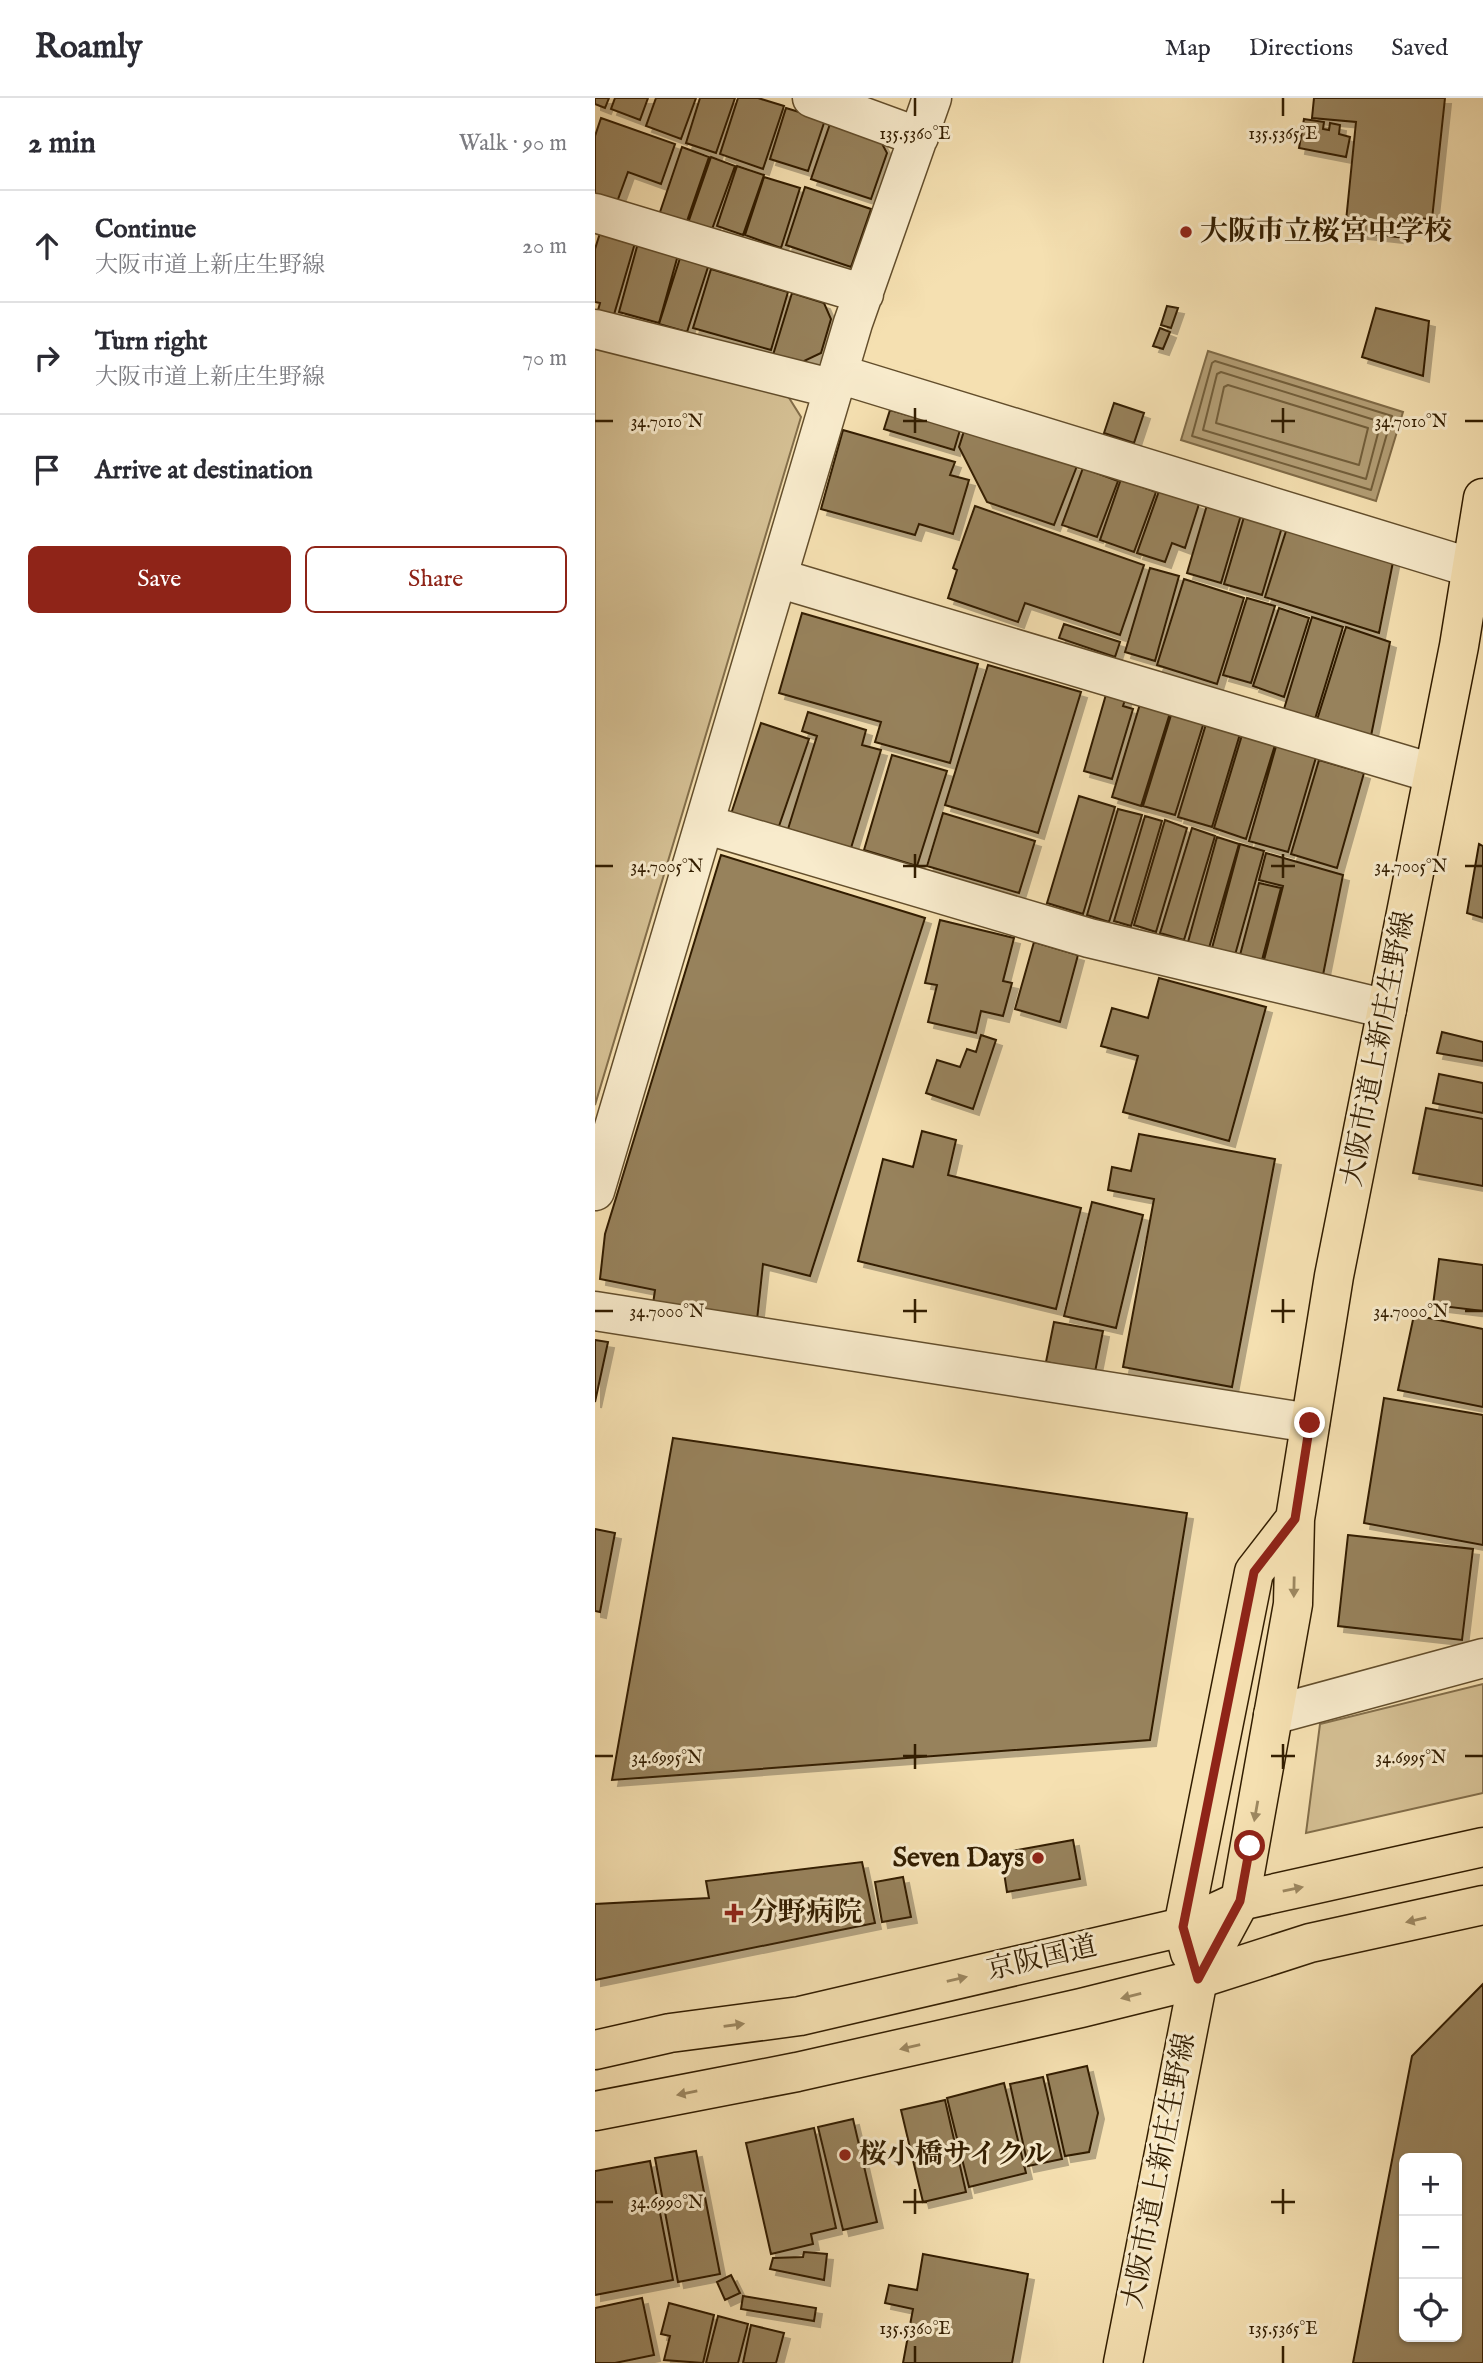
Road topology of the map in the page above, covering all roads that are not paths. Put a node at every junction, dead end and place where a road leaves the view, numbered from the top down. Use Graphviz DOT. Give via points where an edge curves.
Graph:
graph roads {
  1 [pos="812,98"];
  2 [pos="932,98"];
  3 [pos="919,136"];
  4 [pos="595,213"];
  5 [pos="864,294"];
  6 [pos="595,329"];
  7 [pos="837,382"];
  8 [pos="1483,498"];
  9 [pos="1472,568"];
  10 [pos="778,578"];
  11 [pos="1432,773"];
  12 [pos="704,824"];
  13 [pos="1387,1009"];
  14 [pos="595,1191"];
  15 [pos="595,1311"];
  16 [pos="1310,1423"];
  17 [pos="1295,1519"];
  18 [pos="1483,1658"];
  19 [pos="1273,1715"];
  20 [pos="1483,1847"];
  21 [pos="1240,1901"];
  22 [pos="1483,1905"];
  23 [pos="1183,1927"];
  24 [pos="1198,1979"];
  25 [pos="595,2050"];
  26 [pos="595,2111"];
  27 [pos="1123,2363"];
  1 -- 3 [label="street"];
  2 -- 3 [label="street"];
  3 -- 5 [label="street"];
  4 -- 5 [label="street"];
  5 -- 7 [label="street"];
  6 -- 7 [label="street"];
  7 -- 9 [label="street"];
  7 -- 10 [label="street"];
  8 -- 9 [label="main road, 大阪市道上新庄生野線"];
  9 -- 11 [label="main road, 大阪市道上新庄生野線"];
  10 -- 11 [label="street"];
  10 -- 12 [label="street"];
  11 -- 13 [label="main road, 大阪市道上新庄生野線"];
  12 -- 13 [label="street" via="1089,938"];
  12 -- 14 [label="street"];
  13 -- 16 [label="main road, 大阪市道上新庄生野線"];
  15 -- 16 [label="street"];
  16 -- 17 [label="main road, 大阪市道上新庄生野線"];
  17 -- 19 [label="main road, 大阪市道上新庄生野線, one-way" via="1293,1604"];
  17 -- 23 [label="main road, 大阪市道上新庄生野線" via="1254,1572"];
  18 -- 19 [label="street"];
  19 -- 21 [label="main road, 大阪市道上新庄生野線, one-way"];
  21 -- 20 [label="main road, 京阪国道, one-way"];
  21 -- 23 [label="main road, 京阪国道"];
  21 -- 24 [label="main road, 大阪市道上新庄生野線"];
  22 -- 24 [label="main road, 京阪国道, one-way" via="1310,1943"];
  23 -- 24 [label="main road, 大阪市道上新庄生野線"];
  25 -- 23 [label="main road, 京阪国道, one-way" via="670,2033 800,2016"];
  24 -- 26 [label="main road, 京阪国道, one-way" via="797,2072"];
  24 -- 27 [label="main road, 大阪市道上新庄生野線"];
}
